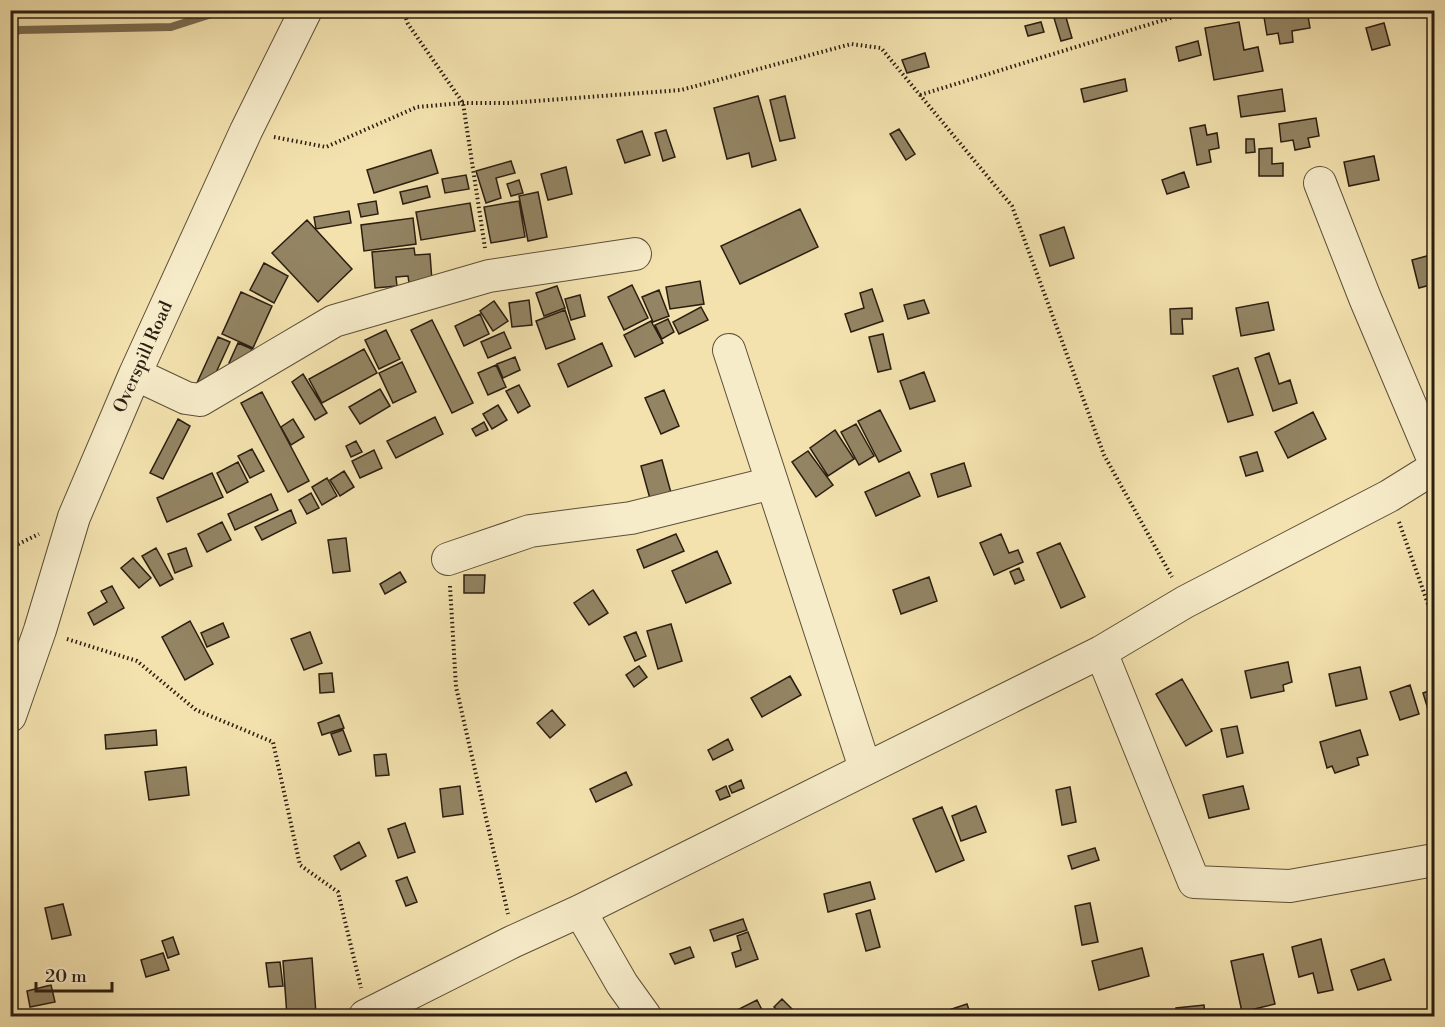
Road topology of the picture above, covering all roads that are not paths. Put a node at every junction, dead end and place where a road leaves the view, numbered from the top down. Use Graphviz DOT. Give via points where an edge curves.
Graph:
graph roads {
  1 [pos="306,10"];
  2 [pos="1320,183"];
  3 [pos="635,254"];
  4 [pos="729,350"];
  5 [pos="135,374"];
  6 [pos="1434,461"];
  7 [pos="1434,468"];
  8 [pos="772,483"];
  9 [pos="448,559"];
  10 [pos="1101,652"];
  11 [pos="10,717"];
  12 [pos="865,768"];
  13 [pos="1434,861"];
  14 [pos="580,911"];
  15 [pos="366,1016"];
  16 [pos="645,1017"];
  1 -- 5 [label="street, Overspill Road"];
  2 -- 6 [label="street"];
  3 -- 5 [label="street" via="489,276 334,321 200,400 186,398"];
  4 -- 8 [label="street"];
  5 -- 11 [label="street, Overspill Road" via="74,517"];
  7 -- 10 [label="street" via="1389,496 1185,602"];
  8 -- 9 [label="street" via="631,518 530,531"];
  8 -- 12 [label="street"];
  10 -- 12 [label="street"];
  10 -- 13 [label="street" via="1194,882 1290,886"];
  12 -- 14 [label="street"];
  14 -- 15 [label="street"];
  14 -- 16 [label="street"];
}
